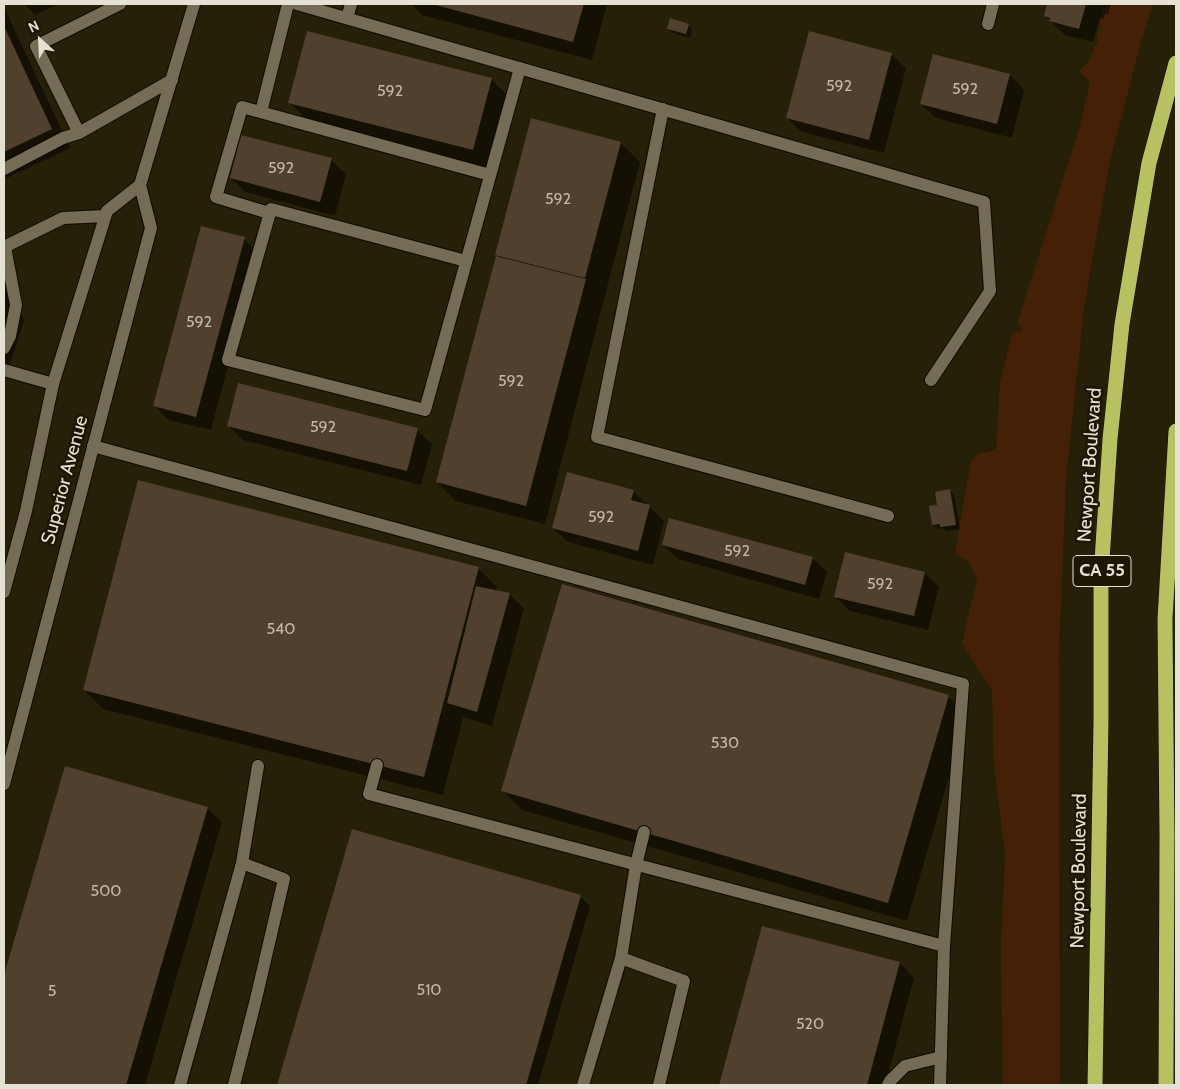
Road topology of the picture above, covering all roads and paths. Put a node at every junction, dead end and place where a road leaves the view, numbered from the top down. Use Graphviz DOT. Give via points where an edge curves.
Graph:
graph roads {
  1 [pos="120,4"];
  2 [pos="194,4"];
  3 [pos="288,4"];
  4 [pos="297,4"];
  5 [pos="350,4"];
  6 [pos="993,4"];
  7 [pos="347,18"];
  8 [pos="988,24"];
  9 [pos="1176,63"];
  10 [pos="520,68"];
  11 [pos="172,80"];
  12 [pos="663,109"];
  13 [pos="261,112"];
  14 [pos="79,133"];
  15 [pos="4,169"];
  16 [pos="490,175"];
  17 [pos="140,185"];
  18 [pos="269,213"];
  19 [pos="105,216"];
  20 [pos="4,247"];
  21 [pos="466,261"];
  22 [pos="4,348"];
  23 [pos="4,370"];
  24 [pos="931,380"];
  25 [pos="53,384"];
  26 [pos="1176,431"];
  27 [pos="93,446"];
  28 [pos="888,516"];
  29 [pos="7,566"];
  30 [pos="4,592"];
  31 [pos="258,766"];
  32 [pos="377,766"];
  33 [pos="4,784"];
  34 [pos="644,832"];
  35 [pos="242,863"];
  36 [pos="636,865"];
  37 [pos="944,946"];
  38 [pos="621,958"];
  39 [pos="941,1057"];
  40 [pos="180,1085"];
  41 [pos="234,1085"];
  42 [pos="583,1085"];
  43 [pos="659,1085"];
  44 [pos="888,1085"];
  45 [pos="940,1085"];
  46 [pos="1096,1085"];
  47 [pos="1166,1085"];
  1 -- 14 [label="main road" via="36,46"];
  2 -- 11 [label="main road"];
  3 -- 13 [label="main road"];
  4 -- 7 [label="main road"];
  5 -- 7 [label="main road"];
  6 -- 8 [label="main road"];
  7 -- 10 [label="main road"];
  9 -- 46 [label="highway, Newport Boulevard / CA 55" via="1150,163 1122,324 1110,439 1101,575"];
  10 -- 12 [label="main road"];
  10 -- 16 [label="main road"];
  11 -- 14 [label="main road"];
  11 -- 17 [label="main road"];
  12 -- 24 [label="main road" via="984,202 990,291"];
  12 -- 28 [label="main road" via="597,436"];
  13 -- 16 [label="main road"];
  13 -- 18 [label="main road" via="242,107 216,197"];
  14 -- 15 [label="main road"];
  16 -- 21 [label="main road"];
  17 -- 19 [label="main road, Superior Avenue" via="107,210"];
  17 -- 27 [label="main road, Superior Avenue" via="151,228"];
  18 -- 21 [label="main road" via="271,209"];
  18 -- 21 [label="main road" via="228,360 425,410"];
  19 -- 20 [label="main road" via="63,218"];
  19 -- 25 [label="main road, Superior Avenue"];
  20 -- 22 [label="main road" via="16,305 10,336"];
  23 -- 25 [label="main road"];
  25 -- 29 [label="main road, Superior Avenue" via="26,511"];
  26 -- 47 [label="highway" via="1165,619"];
  27 -- 33 [label="main road, Superior Avenue"];
  27 -- 37 [label="main road" via="963,684"];
  29 -- 30 [label="main road, Superior Avenue"];
  31 -- 35 [label="main road"];
  32 -- 36 [label="main road" via="369,794"];
  34 -- 36 [label="main road"];
  35 -- 40 [label="main road"];
  35 -- 41 [label="main road" via="284,879"];
  36 -- 37 [label="main road"];
  36 -- 38 [label="main road"];
  37 -- 39 [label="main road"];
  38 -- 42 [label="main road"];
  38 -- 43 [label="main road" via="684,981"];
  39 -- 44 [label="main road" via="905,1066"];
  39 -- 45 [label="main road"];
}
